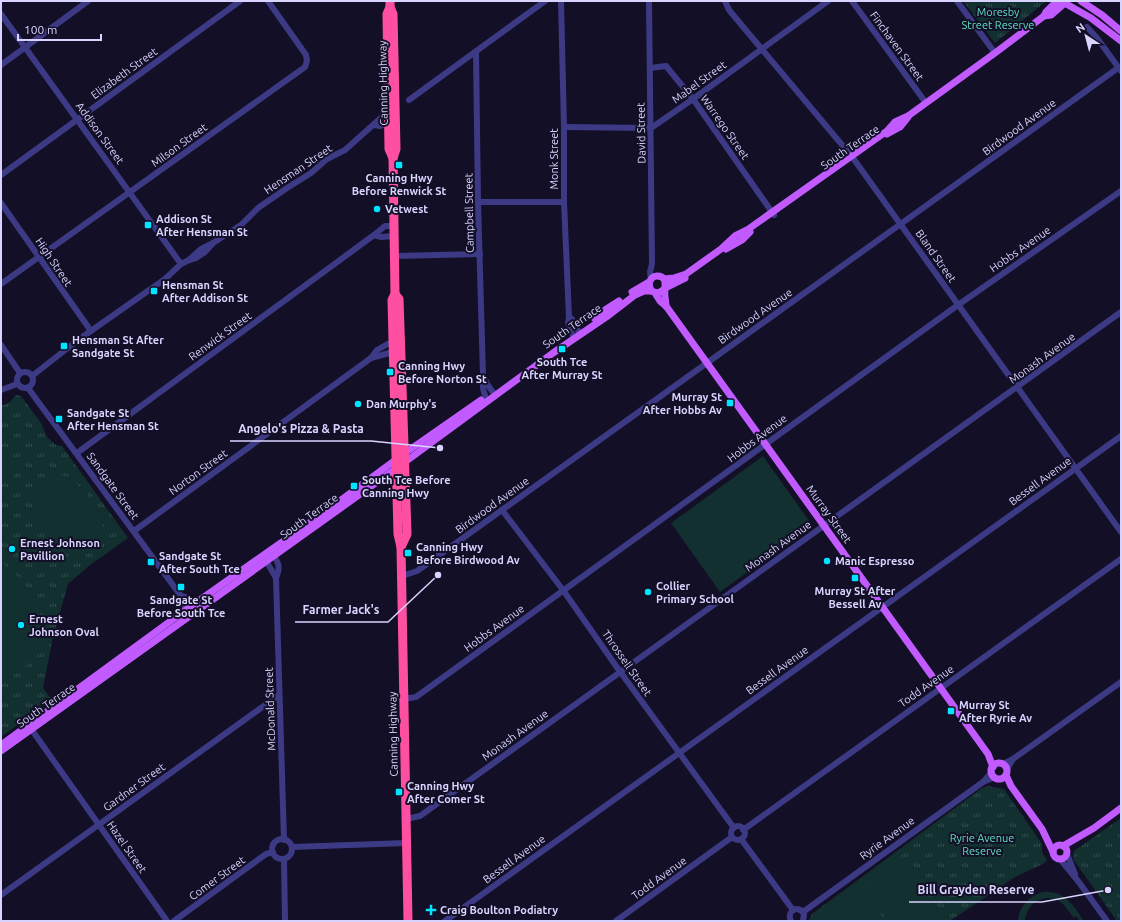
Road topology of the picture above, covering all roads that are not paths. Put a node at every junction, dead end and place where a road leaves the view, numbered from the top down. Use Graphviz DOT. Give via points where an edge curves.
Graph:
graph roads {
  1 [pos="88,1"];
  2 [pos="240,1"];
  3 [pos="268,1"];
  4 [pos="545,1"];
  5 [pos="561,1"];
  6 [pos="648,1"];
  7 [pos="725,1"];
  8 [pos="828,1"];
  9 [pos="852,1"];
  10 [pos="957,1"];
  11 [pos="1057,1"];
  12 [pos="1081,1"];
  13 [pos="1064,2"];
  14 [pos="390,4"];
  15 [pos="1,14"];
  16 [pos="1044,16"];
  17 [pos="1087,28"];
  18 [pos="1121,31"];
  19 [pos="1121,41"];
  20 [pos="24,48"];
  21 [pos="761,50"];
  22 [pos="476,52"];
  23 [pos="995,54"];
  24 [pos="1,65"];
  25 [pos="650,68"];
  26 [pos="1120,70"];
  27 [pos="693,99"];
  28 [pos="409,100"];
  29 [pos="926,103"];
  30 [pos="392,117"];
  31 [pos="77,119"];
  32 [pos="564,127"];
  33 [pos="651,128"];
  34 [pos="852,157"];
  35 [pos="1,175"];
  36 [pos="1121,191"];
  37 [pos="130,192"];
  38 [pos="478,202"];
  39 [pos="564,202"];
  40 [pos="1,203"];
  41 [pos="773,213"];
  42 [pos="901,224"];
  43 [pos="394,226"];
  44 [pos="374,235"];
  45 [pos="394,236"];
  46 [pos="480,254"];
  47 [pos="395,256"];
  48 [pos="40,257"];
  49 [pos="181,264"];
  50 [pos="652,264"];
  51 [pos="662,278"];
  52 [pos="650,280"];
  53 [pos="1,284"];
  54 [pos="665,289"];
  55 [pos="653,292"];
  56 [pos="395,294"];
  57 [pos="958,305"];
  58 [pos="666,306"];
  59 [pos="1121,312"];
  60 [pos="91,332"];
  61 [pos="576,334"];
  62 [pos="393,341"];
  63 [pos="1,345"];
  64 [pos="393,352"];
  65 [pos="371,358"];
  66 [pos="706,363"];
  67 [pos="20,374"];
  68 [pos="483,375"];
  69 [pos="32,376"];
  70 [pos="17,384"];
  71 [pos="28,388"];
  72 [pos="1017,388"];
  73 [pos="1,390"];
  74 [pos="494,393"];
  75 [pos="486,398"];
  76 [pos="1121,436"];
  77 [pos="765,445"];
  78 [pos="77,453"];
  79 [pos="400,461"];
  80 [pos="1075,468"];
  81 [pos="502,510"];
  82 [pos="824,526"];
  83 [pos="134,531"];
  84 [pos="1121,532"];
  85 [pos="272,553"];
  86 [pos="264,558"];
  87 [pos="1121,559"];
  88 [pos="402,576"];
  89 [pos="276,578"];
  90 [pos="563,590"];
  91 [pos="882,607"];
  92 [pos="192,610"];
  93 [pos="620,671"];
  94 [pos="1121,682"];
  95 [pos="940,689"];
  96 [pos="279,695"];
  97 [pos="404,699"];
  98 [pos="30,727"];
  99 [pos="1,745"];
  100 [pos="1,751"];
  101 [pos="679,753"];
  102 [pos="1000,771"];
  103 [pos="1121,808"];
  104 [pos="406,819"];
  105 [pos="99,825"];
  106 [pos="734,828"];
  107 [pos="1042,829"];
  108 [pos="744,830"];
  109 [pos="732,837"];
  110 [pos="741,839"];
  111 [pos="284,840"];
  112 [pos="407,843"];
  113 [pos="292,847"];
  114 [pos="1064,849"];
  115 [pos="273,852"];
  116 [pos="1053,852"];
  117 [pos="284,859"];
  118 [pos="1060,859"];
  119 [pos="1078,881"];
  120 [pos="1,896"];
  121 [pos="793,910"];
  122 [pos="803,912"];
  123 [pos="167,921"];
  124 [pos="174,921"];
  125 [pos="285,921"];
  126 [pos="408,921"];
  127 [pos="444,921"];
  128 [pos="616,921"];
  129 [pos="791,921"];
  130 [pos="803,921"];
  131 [pos="1107,921"];
  1 -- 20 [label="street"];
  2 -- 31 [label="street, Elizabeth Street"];
  3 -- 37 [label="street, Milson Street" via="306,55 308,61 305,67"];
  4 -- 22 [label="street"];
  5 -- 32 [label="street, Monk Street"];
  6 -- 25 [label="street, David Street"];
  7 -- 21 [label="street, Bland Street" via="729,10"];
  8 -- 21 [label="street, Mabel Street"];
  9 -- 29 [label="street, Finchaven Street"];
  10 -- 23 [label="street"];
  11 -- 16 [label="main road"];
  12 -- 18 [label="main road"];
  13 -- 16 [label="main road" via="1051,15"];
  13 -- 19 [label="main road" via="1092,18"];
  14 -- 30 [label="highway, Canning Highway" via="393,14"];
  15 -- 20 [label="street, Addison Street"];
  16 -- 23 [label="main road, South Terrace"];
  17 -- 26 [label="street"];
  20 -- 24 [label="street"];
  20 -- 31 [label="street, Addison Street"];
  21 -- 27 [label="street, Mabel Street"];
  21 -- 34 [label="street, Bland Street"];
  22 -- 28 [label="street"];
  22 -- 38 [label="street, Campbell Street"];
  23 -- 29 [label="main road, South Terrace"];
  25 -- 27 [label="street, Warrego Street" via="666,66"];
  25 -- 33 [label="street, David Street"];
  26 -- 42 [label="street, Birdwood Avenue"];
  27 -- 33 [label="street, Mabel Street"];
  27 -- 41 [label="street, Warrego Street"];
  29 -- 34 [label="main road, South Terrace" via="908,116 900,127"];
  30 -- 43 [label="highway, Canning Highway" via="396,149 393,158"];
  30 -- 49 [label="street, Hensman Street" via="380,126 374,125 345,150 327,159 316,170 253,212 241,225 200,249"];
  31 -- 35 [label="street, Elizabeth Street"];
  31 -- 37 [label="street, Addison Street"];
  32 -- 33 [label="street"];
  32 -- 39 [label="street, Monk Street"];
  33 -- 50 [label="street, David Street"];
  34 -- 41 [label="main road, South Terrace"];
  34 -- 42 [label="street, Bland Street"];
  36 -- 57 [label="street, Hobbs Avenue"];
  37 -- 48 [label="street, Milson Street"];
  37 -- 49 [label="street, Addison Street"];
  38 -- 39 [label="street"];
  38 -- 46 [label="street, Campbell Street"];
  39 -- 61 [label="street, Monk Street" via="568,322"];
  40 -- 48 [label="street, High Street"];
  41 -- 51 [label="main road, South Terrace" via="735,236 721,250 686,274"];
  41 -- 54 [label="main road, South Terrace" via="739,242"];
  42 -- 57 [label="street, Bland Street"];
  42 -- 66 [label="street, Birdwood Avenue"];
  43 -- 44 [label="street, Renwick Street" via="385,226"];
  43 -- 45 [label="highway, Canning Highway"];
  44 -- 45 [label="street"];
  44 -- 78 [label="street, Renwick Street"];
  45 -- 47 [label="highway, Canning Highway"];
  46 -- 47 [label="street"];
  46 -- 68 [label="street, Campbell Street"];
  47 -- 56 [label="highway, Canning Highway"];
  48 -- 53 [label="street, Milson Street"];
  48 -- 60 [label="street, High Street"];
  49 -- 60 [label="street, Hensman Street" via="165,279"];
  50 -- 51 [label="street, David Street"];
  50 -- 52 [label="street, David Street"];
  51 -- 52 [label="main road" via="654,276"];
  51 -- 54 [label="main road" via="666,283"];
  52 -- 55 [label="main road" via="649,287"];
  52 -- 61 [label="main road, South Terrace" via="605,310"];
  54 -- 55 [label="main road" via="660,293"];
  54 -- 58 [label="main road, Murray Street"];
  55 -- 58 [label="main road, Murray Street"];
  55 -- 61 [label="main road, South Terrace" via="644,291 635,295 609,315"];
  56 -- 62 [label="highway, Canning Highway" via="392,300"];
  56 -- 79 [label="highway, Canning Highway" via="399,299"];
  57 -- 72 [label="street, Bland Street"];
  57 -- 77 [label="street, Hobbs Avenue"];
  58 -- 66 [label="main road, Murray Street"];
  59 -- 72 [label="street, Monash Avenue"];
  60 -- 69 [label="street, Hensman Street"];
  61 -- 74 [label="main road, South Terrace"];
  62 -- 64 [label="highway, Canning Highway"];
  62 -- 65 [label="street, Norton Street" via="377,350"];
  63 -- 67 [label="street"];
  64 -- 65 [label="street, Norton Street"];
  64 -- 79 [label="highway, Canning Highway"];
  65 -- 83 [label="street, Norton Street"];
  66 -- 77 [label="main road, Murray Street"];
  66 -- 81 [label="street, Birdwood Avenue"];
  67 -- 69 [label="street" via="25,372"];
  67 -- 70 [label="street"];
  68 -- 74 [label="street"];
  68 -- 75 [label="street, Campbell Street" via="482,383"];
  69 -- 71 [label="street" via="32,384"];
  70 -- 71 [label="street"];
  70 -- 73 [label="street"];
  71 -- 78 [label="street, Sandgate Street"];
  72 -- 80 [label="street, Bland Street"];
  72 -- 82 [label="street, Monash Avenue"];
  74 -- 75 [label="main road, South Terrace"];
  75 -- 79 [label="main road, South Terrace"];
  76 -- 80 [label="street, Bessell Avenue"];
  77 -- 82 [label="main road, Murray Street"];
  77 -- 90 [label="street, Hobbs Avenue"];
  78 -- 83 [label="street, Sandgate Street"];
  79 -- 85 [label="main road, South Terrace"];
  79 -- 88 [label="highway, Canning Highway" via="407,534 401,546"];
  80 -- 84 [label="street, Bland Street"];
  80 -- 91 [label="street, Bessell Avenue"];
  81 -- 88 [label="street, Birdwood Avenue" via="417,571"];
  81 -- 90 [label="street, Throssell Street"];
  82 -- 91 [label="main road, Murray Street"];
  82 -- 93 [label="street, Monash Avenue"];
  83 -- 92 [label="street, Sandgate Street" via="181,596 180,600"];
  85 -- 86 [label="main road, South Terrace"];
  85 -- 89 [label="street, McDonald Street" via="280,569"];
  86 -- 89 [label="street, McDonald Street"];
  86 -- 92 [label="main road, South Terrace"];
  87 -- 95 [label="street, Todd Avenue"];
  88 -- 97 [label="highway, Canning Highway"];
  89 -- 96 [label="street, McDonald Street"];
  90 -- 93 [label="street, Throssell Street"];
  90 -- 97 [label="street, Hobbs Avenue" via="416,697"];
  91 -- 95 [label="main road, Murray Street"];
  91 -- 101 [label="street, Bessell Avenue"];
  92 -- 98 [label="main road, South Terrace"];
  93 -- 101 [label="street, Throssell Street"];
  93 -- 104 [label="street, Monash Avenue" via="420,816"];
  94 -- 102 [label="street"];
  95 -- 102 [label="main road, Murray Street"];
  95 -- 108 [label="street, Todd Avenue"];
  96 -- 105 [label="street, Gardner Street"];
  96 -- 111 [label="street, McDonald Street"];
  97 -- 104 [label="highway, Canning Highway"];
  98 -- 99 [label="main road, South Terrace"];
  98 -- 100 [label="main road, South Terrace"];
  98 -- 105 [label="street, Hazel Street"];
  101 -- 106 [label="street, Throssell Street"];
  101 -- 127 [label="street, Bessell Avenue"];
  102 -- 107 [label="main road, Murray Street"];
  102 -- 122 [label="street, Ryrie Avenue"];
  103 -- 114 [label="main road"];
  104 -- 112 [label="highway, Canning Highway"];
  105 -- 120 [label="street, Gardner Street"];
  105 -- 123 [label="street, Hazel Street"];
  106 -- 108 [label="street"];
  106 -- 109 [label="street"];
  107 -- 114 [label="main road, Murray Street"];
  107 -- 116 [label="main road, Murray Street"];
  108 -- 110 [label="street"];
  109 -- 110 [label="street"];
  109 -- 128 [label="street, Todd Avenue"];
  110 -- 121 [label="street"];
  111 -- 113 [label="street"];
  111 -- 115 [label="street" via="276,842"];
  112 -- 113 [label="street"];
  112 -- 126 [label="highway, Canning Highway"];
  113 -- 117 [label="street" via="291,853"];
  114 -- 116 [label="main road" via="1055,848"];
  114 -- 118 [label="main road" via="1064,858"];
  114 -- 119 [label="street, Murray Street"];
  115 -- 117 [label="street" via="278,858"];
  115 -- 124 [label="street, Comer Street" via="266,854"];
  116 -- 118 [label="main road" via="1054,856"];
  117 -- 125 [label="street"];
  118 -- 119 [label="street, Murray Street"];
  119 -- 131 [label="street, Murray Street"];
  121 -- 122 [label="street" via="800,909"];
  121 -- 129 [label="street"];
  122 -- 130 [label="street"];
}
